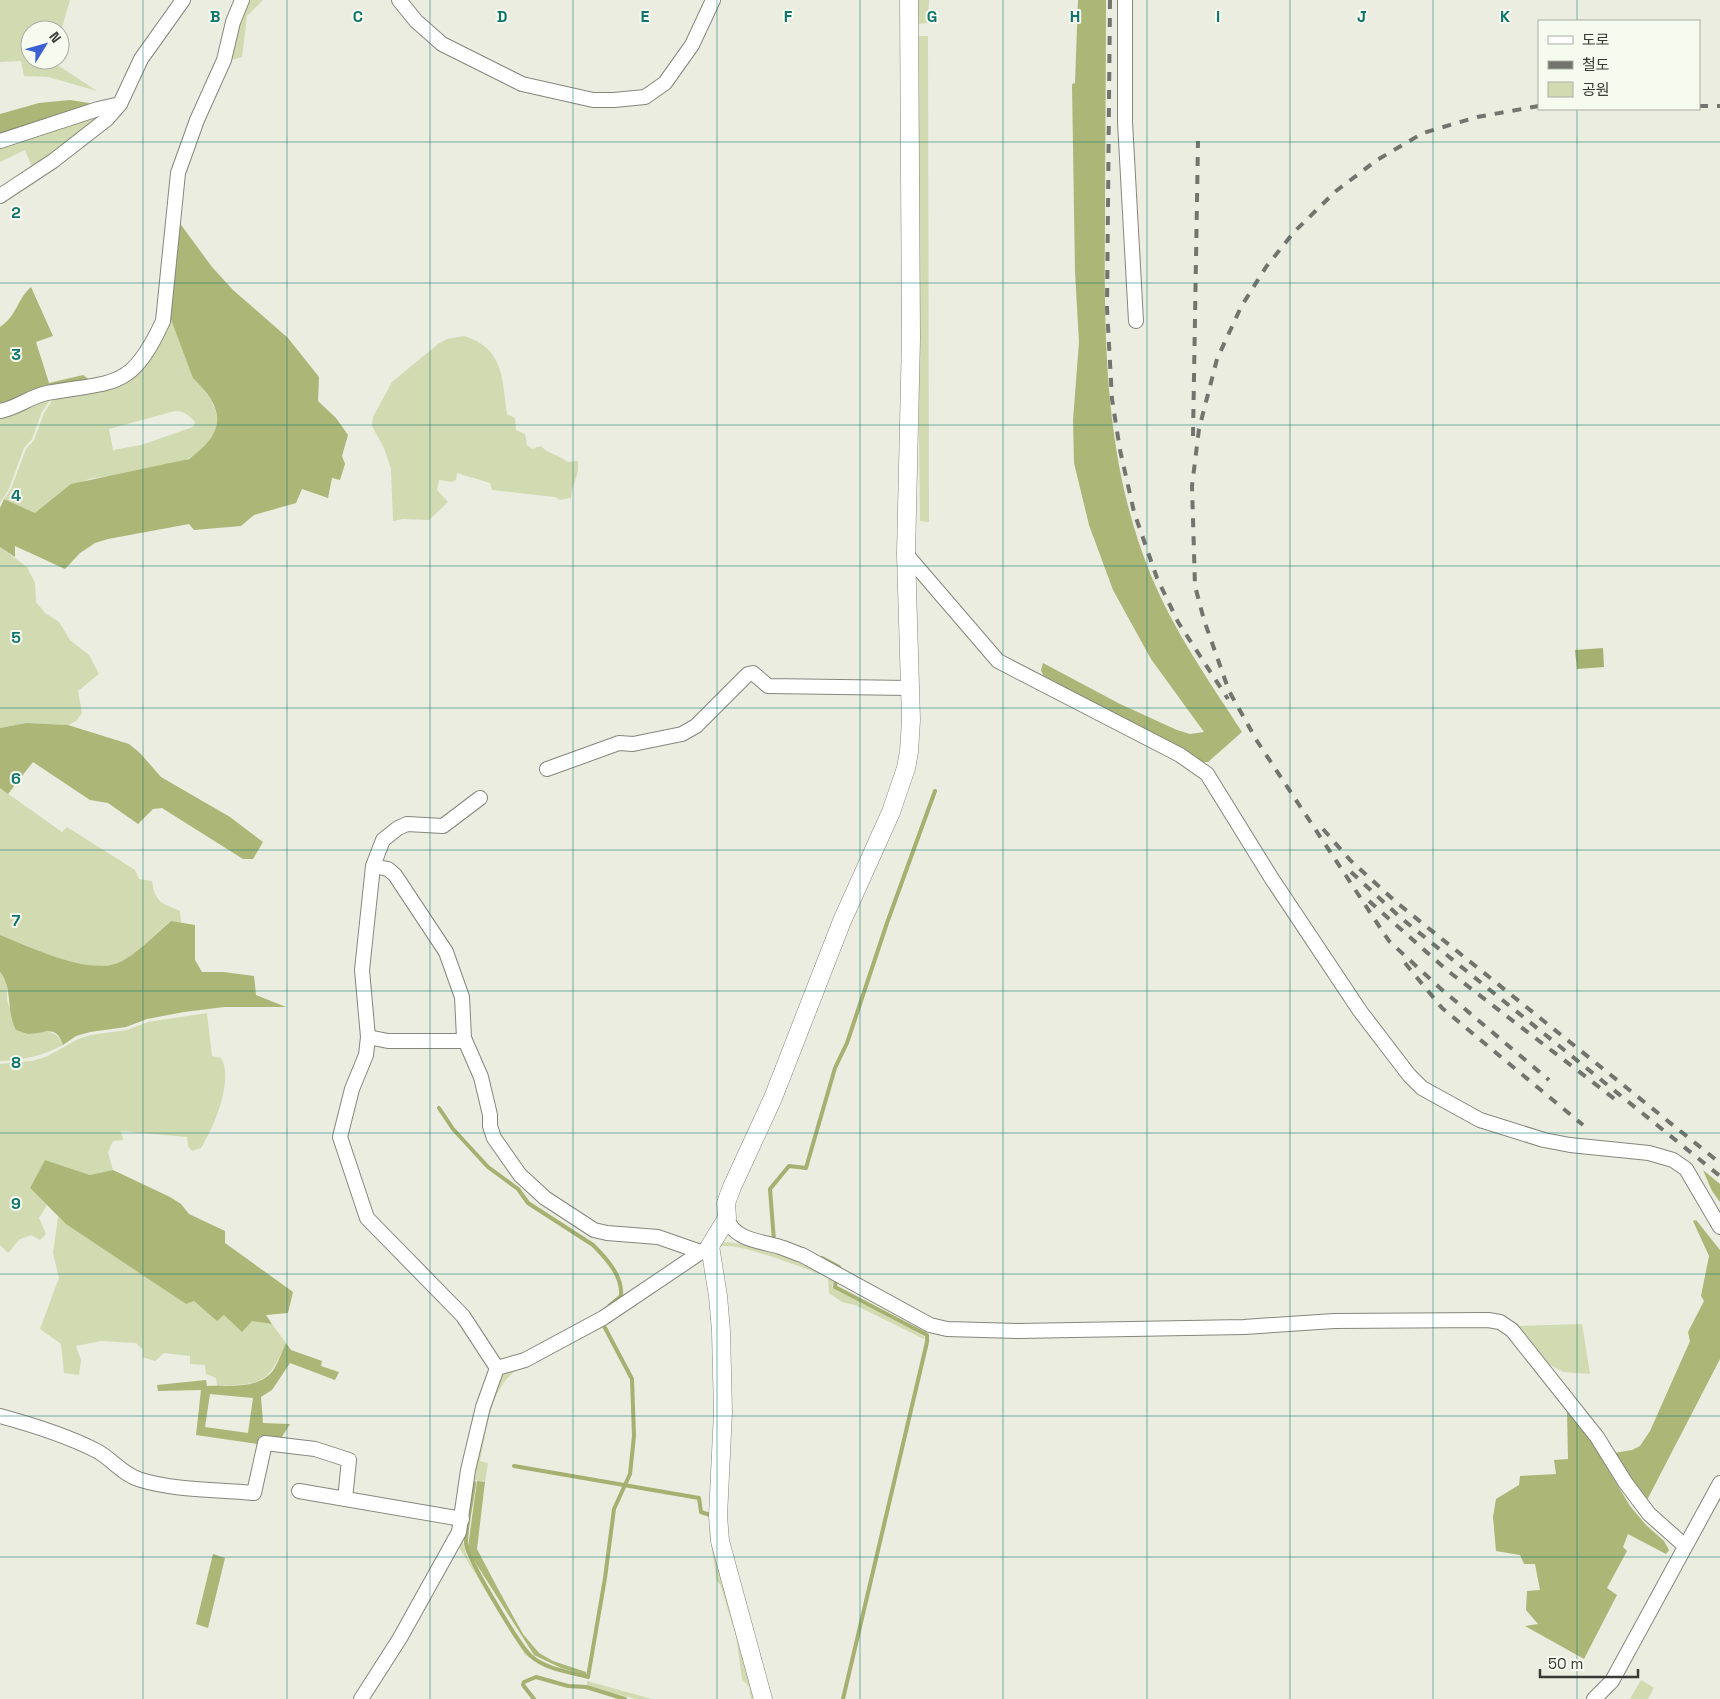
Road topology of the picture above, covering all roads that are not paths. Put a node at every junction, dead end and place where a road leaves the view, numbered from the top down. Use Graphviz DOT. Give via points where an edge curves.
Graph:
graph roads {
  1 [pos="183,0"];
  2 [pos="242,0"];
  3 [pos="399,0"];
  4 [pos="713,0"];
  5 [pos="910,0"];
  6 [pos="1125,0"];
  7 [pos="120,104"];
  8 [pos="0,141"];
  9 [pos="0,196"];
  10 [pos="1136,321"];
  11 [pos="0,411"];
  12 [pos="906,554"];
  13 [pos="910,688"];
  14 [pos="547,769"];
  15 [pos="480,798"];
  16 [pos="373,866"];
  17 [pos="368,1037"];
  18 [pos="465,1041"];
  19 [pos="727,1218"];
  20 [pos="1720,1227"];
  21 [pos="706,1249"];
  22 [pos="497,1368"];
  23 [pos="0,1416"];
  24 [pos="1720,1483"];
  25 [pos="299,1491"];
  26 [pos="345,1499"];
  27 [pos="462,1520"];
  28 [pos="1685,1546"];
  29 [pos="361,1699"];
  30 [pos="763,1699"];
  31 [pos="1594,1699"];
  1 -- 7 [label="street" via="141,59"];
  2 -- 11 [label="street" via="224,60 178,173 163,322 156,338 131,372 121,379 102,386 45,394"];
  3 -- 4 [label="street" via="416,21 442,44 522,84 593,100 614,100 645,97 665,83 692,45"];
  5 -- 12 [label="street" via="911,338"];
  6 -- 10 [label="street" via="1125,122"];
  7 -- 8 [label="street"];
  7 -- 9 [label="street" via="107,119 53,161"];
  12 -- 13 [label="street"];
  12 -- 20 [label="street" via="998,661 1180,755 1207,774 1360,1011 1408,1075 1422,1088 1480,1120 1544,1140 1649,1153 1673,1160 1686,1169"];
  13 -- 14 [label="street" via="768,686 753,673 748,674 696,726 682,734 633,744 619,743"];
  13 -- 19 [label="street" via="909,752 901,785 842,921 773,1098 732,1187 726,1204"];
  15 -- 16 [label="street" via="443,826 407,824 398,828 383,840"];
  16 -- 17 [label="street" via="362,970"];
  16 -- 18 [label="street" via="388,869 395,875 446,952 462,997"];
  17 -- 18 [label="street" via="388,1041"];
  17 -- 22 [label="street" via="366,1055 350,1097 340,1137 366,1218 463,1316"];
  18 -- 21 [label="street" via="481,1077 494,1138 530,1187 594,1230 658,1237"];
  19 -- 21 [label="street"];
  19 -- 28 [label="street" via="736,1233 802,1256 930,1325 947,1329 1018,1332 1244,1327 1334,1321 1500,1322 1512,1330 1543,1367 1591,1429 1649,1514"];
  21 -- 22 [label="street" via="603,1318 525,1360"];
  21 -- 30 [label="street" via="718,1296 721,1331 723,1412 719,1532"];
  22 -- 27 [label="street" via="483,1406 472,1452"];
  23 -- 26 [label="street" via="37,1426 98,1452 132,1477 192,1490 254,1493 266,1443 314,1449 349,1460"];
  24 -- 28 [label="street"];
  25 -- 26 [label="street"];
  26 -- 27 [label="street"];
  27 -- 29 [label="street" via="450,1551"];
  28 -- 31 [label="street" via="1612,1681"];
}
